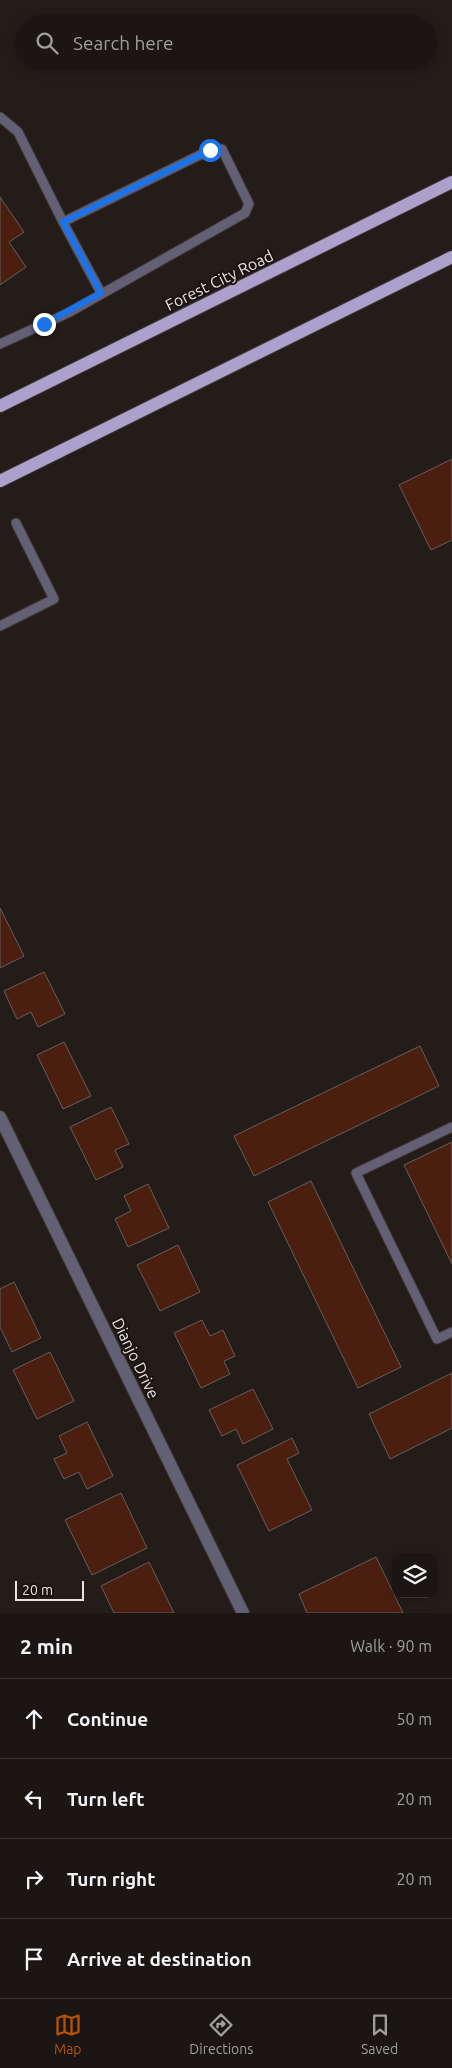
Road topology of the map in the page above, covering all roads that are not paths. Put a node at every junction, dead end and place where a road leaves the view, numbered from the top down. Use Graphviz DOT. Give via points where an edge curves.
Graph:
graph roads {
  1 [pos="0,117"];
  2 [pos="452,182"];
  3 [pos="63,222"];
  4 [pos="452,257"];
  5 [pos="101,293"];
  6 [pos="0,344"];
  7 [pos="0,406"];
  8 [pos="0,481"];
  9 [pos="16,523"];
  10 [pos="0,626"];
  11 [pos="0,1117"];
  12 [pos="452,1127"];
  13 [pos="452,1332"];
  14 [pos="243,1613"];
  1 -- 3 [label="lane" via="18,132"];
  2 -- 7 [label="main road, Forest City Road"];
  3 -- 5 [label="lane"];
  3 -- 5 [label="lane" via="210,150 222,149 249,204 245,213"];
  4 -- 8 [label="main road"];
  5 -- 6 [label="lane" via="68,313"];
  9 -- 10 [label="lane" via="54,599"];
  11 -- 14 [label="street, Dianjo Drive"];
  12 -- 13 [label="lane" via="356,1173 437,1339"];
}
